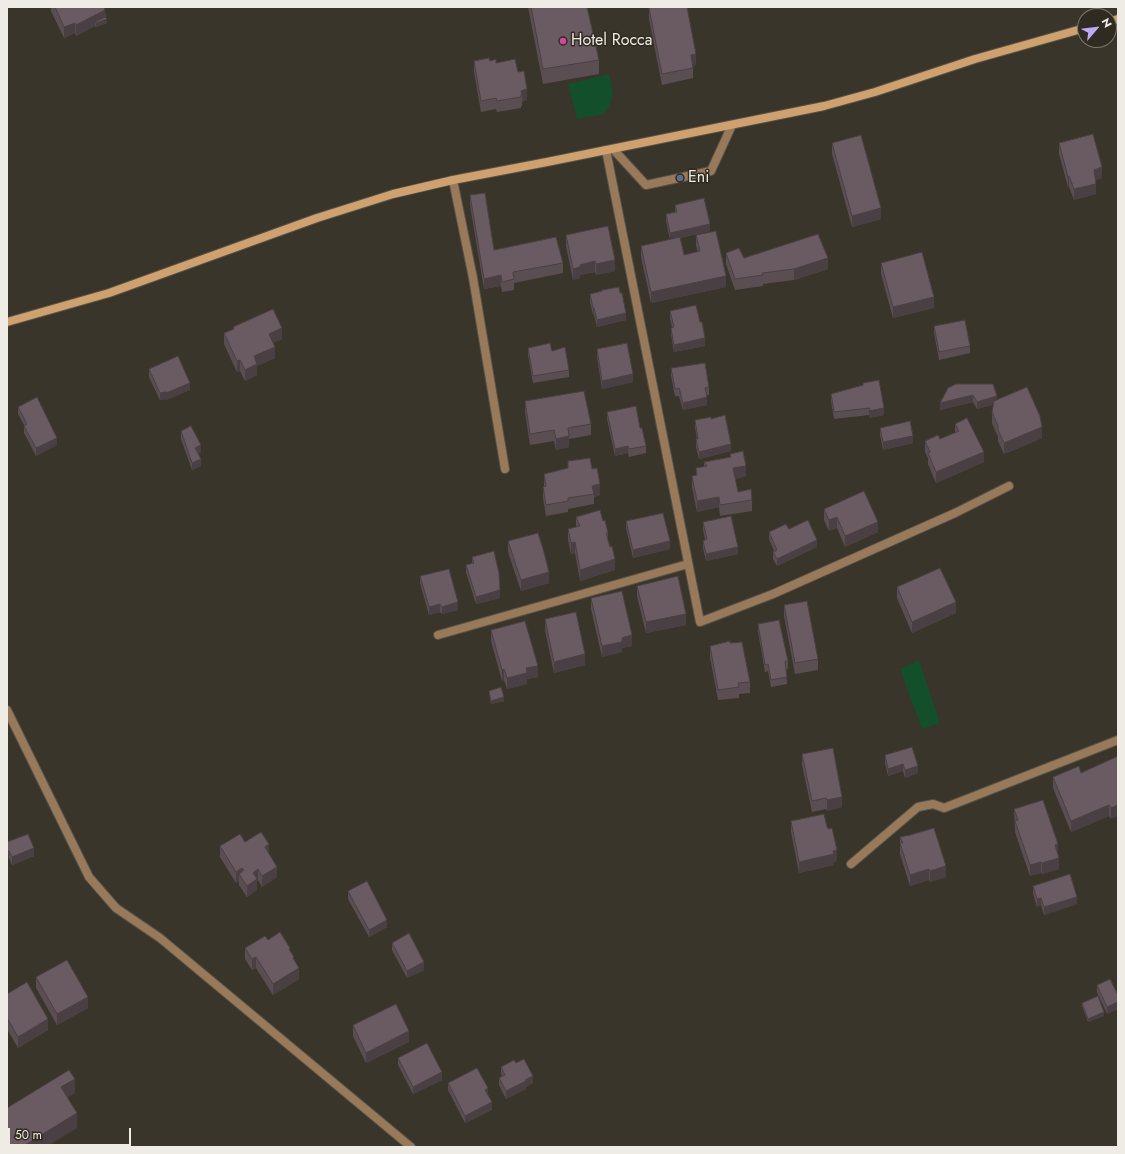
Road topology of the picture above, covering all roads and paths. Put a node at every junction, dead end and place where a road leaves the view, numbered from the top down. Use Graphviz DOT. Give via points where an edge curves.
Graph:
graph roads {
  1 [pos="1077,30"];
  2 [pos="732,124"];
  3 [pos="609,150"];
  4 [pos="453,180"];
  5 [pos="7,322"];
  6 [pos="505,469"];
  7 [pos="1009,486"];
  8 [pos="688,564"];
  9 [pos="438,636"];
  10 [pos="7,710"];
  11 [pos="1118,740"];
  12 [pos="851,864"];
  13 [pos="411,1147"];
  1 -- 2 [label="main road" via="824,106"];
  2 -- 3 [label="main road"];
  2 -- 3 [label="street" via="710,171 646,185"];
  3 -- 4 [label="main road"];
  3 -- 8 [label="street"];
  4 -- 5 [label="main road" via="393,194 317,218 109,294"];
  4 -- 6 [label="street" via="473,278"];
  7 -- 8 [label="street" via="780,591 700,622"];
  8 -- 9 [label="street"];
  10 -- 13 [label="street" via="89,877 116,908 160,938"];
  11 -- 12 [label="street" via="944,808 933,804 918,807"];
}
